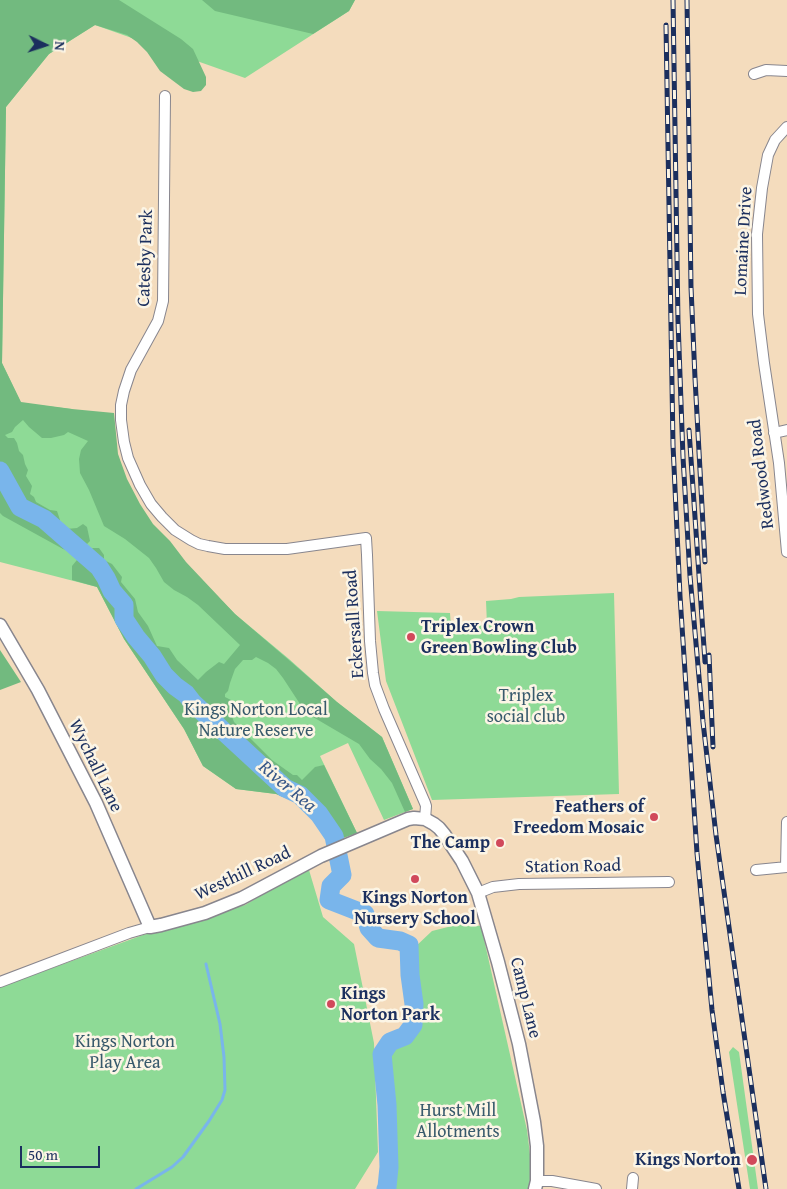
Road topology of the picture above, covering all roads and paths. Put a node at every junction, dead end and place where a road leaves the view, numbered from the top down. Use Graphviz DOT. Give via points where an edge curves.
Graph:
graph roads {
  1 [pos="787,71"];
  2 [pos="754,74"];
  3 [pos="165,96"];
  4 [pos="787,127"];
  5 [pos="764,362"];
  6 [pos="787,430"];
  7 [pos="774,433"];
  8 [pos="366,538"];
  9 [pos="787,552"];
  10 [pos="0,625"];
  11 [pos="425,819"];
  12 [pos="787,822"];
  13 [pos="786,867"];
  14 [pos="756,870"];
  15 [pos="669,882"];
  16 [pos="478,893"];
  17 [pos="150,927"];
  18 [pos="0,982"];
  19 [pos="633,1178"];
  20 [pos="536,1185"];
  21 [pos="596,1189"];
  22 [pos="632,1189"];
  1 -- 2 [label="street" via="766,70"];
  3 -- 8 [label="street, Catesby Park" via="163,301 156,327 128,376 121,405 124,442 135,476 151,504 168,524 199,544 225,549 287,549"];
  4 -- 5 [label="street, Lomaine Drive" via="775,140 768,155 757,234 758,314"];
  5 -- 7 [label="street, Redwood Road"];
  6 -- 7 [label="street"];
  7 -- 9 [label="street, Redwood Road"];
  8 -- 11 [label="street, Eckersall Road" via="375,685 426,804"];
  10 -- 17 [label="street, Wychall Lane" via="38,690 96,803"];
  11 -- 16 [label="street, Camp Lane" via="444,834"];
  11 -- 17 [label="street, Westhill Road" via="408,819 321,856 242,898 205,913"];
  12 -- 13 [label="street"];
  13 -- 14 [label="street"];
  15 -- 16 [label="street, Station Road" via="519,884 493,887"];
  16 -- 20 [label="street, Camp Lane" via="521,1054 537,1146"];
  17 -- 18 [label="street, Westhill Road"];
  19 -- 22 [label="street"];
  20 -- 21 [label="street" via="552,1181"];
}
